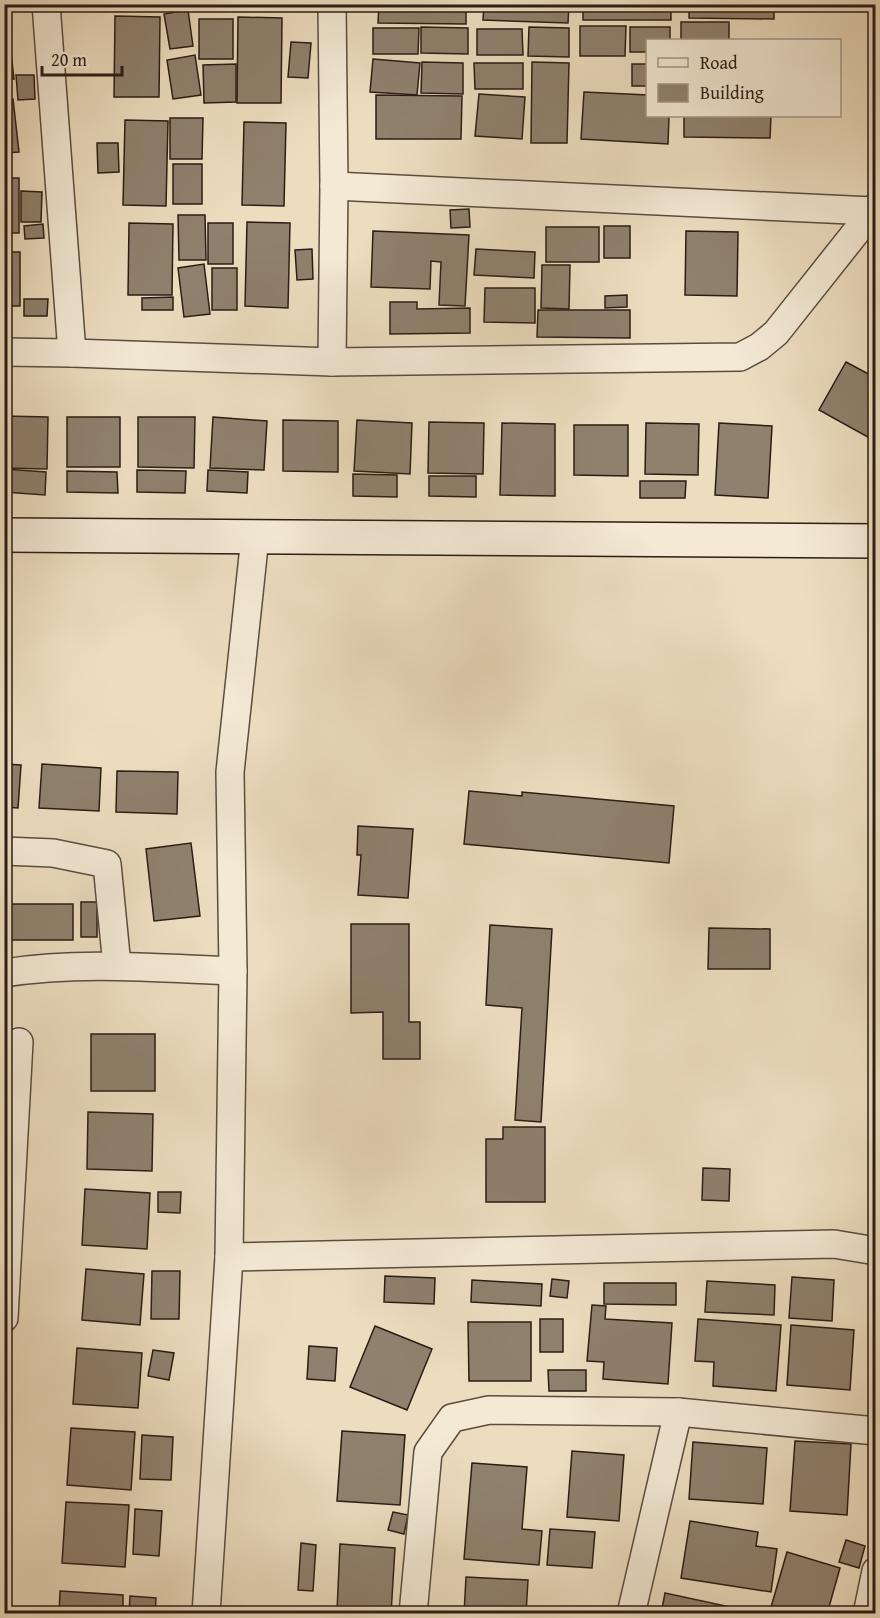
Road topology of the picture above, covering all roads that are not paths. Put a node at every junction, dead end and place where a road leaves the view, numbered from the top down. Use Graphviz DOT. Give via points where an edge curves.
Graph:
graph roads {
  1 [pos="46,4"];
  2 [pos="332,4"];
  3 [pos="334,186"];
  4 [pos="874,209"];
  5 [pos="4,352"];
  6 [pos="72,352"];
  7 [pos="332,362"];
  8 [pos="4,535"];
  9 [pos="255,537"];
  10 [pos="876,541"];
  11 [pos="4,851"];
  12 [pos="117,966"];
  13 [pos="233,971"];
  14 [pos="4,973"];
  15 [pos="19,1042"];
  16 [pos="876,1251"];
  17 [pos="229,1257"];
  18 [pos="4,1318"];
  19 [pos="678,1412"];
  20 [pos="876,1431"];
  21 [pos="876,1571"];
  22 [pos="206,1614"];
  23 [pos="413,1614"];
  24 [pos="631,1614"];
  25 [pos="867,1614"];
  1 -- 6 [label="street"];
  2 -- 3 [label="street"];
  3 -- 4 [label="street"];
  3 -- 7 [label="street"];
  4 -- 7 [label="street" via="776,333 740,357"];
  5 -- 6 [label="street"];
  6 -- 7 [label="street"];
  8 -- 9 [label="street"];
  9 -- 10 [label="street"];
  9 -- 13 [label="street" via="230,772"];
  11 -- 12 [label="street" via="53,853 107,864"];
  12 -- 13 [label="street"];
  12 -- 14 [label="street"];
  13 -- 17 [label="street"];
  15 -- 18 [label="street"];
  16 -- 17 [label="street" via="834,1244"];
  17 -- 22 [label="street"];
  19 -- 20 [label="street"];
  19 -- 23 [label="street" via="489,1410 452,1418 428,1452"];
  19 -- 24 [label="street"];
  21 -- 25 [label="street"];
}
